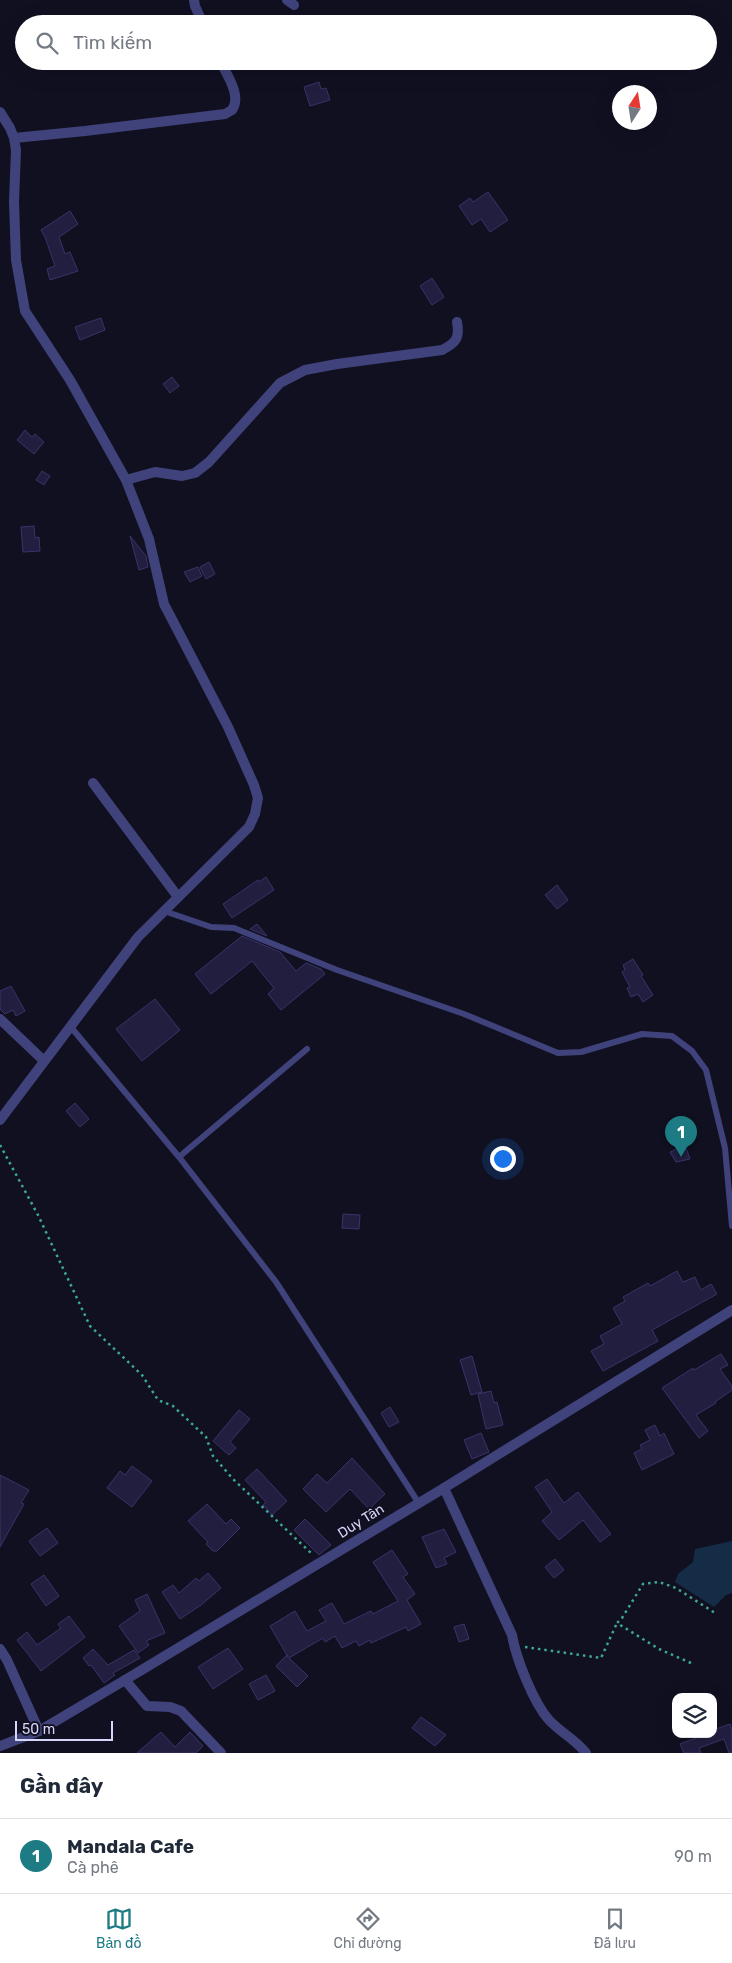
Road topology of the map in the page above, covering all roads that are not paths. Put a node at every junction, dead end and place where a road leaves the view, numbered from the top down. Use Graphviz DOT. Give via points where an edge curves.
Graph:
graph roads {
  1 [pos="194,0"];
  2 [pos="199,15"];
  3 [pos="224,70"];
  4 [pos="0,112"];
  5 [pos="14,138"];
  6 [pos="457,322"];
  7 [pos="126,480"];
  8 [pos="93,784"];
  9 [pos="178,897"];
  10 [pos="164,911"];
  11 [pos="0,1019"];
  12 [pos="70,1026"];
  13 [pos="307,1049"];
  14 [pos="43,1060"];
  15 [pos="0,1120"];
  16 [pos="179,1157"];
  17 [pos="732,1226"];
  18 [pos="732,1310"];
  19 [pos="444,1488"];
  20 [pos="418,1502"];
  21 [pos="0,1650"];
  22 [pos="125,1680"];
  23 [pos="39,1731"];
  24 [pos="0,1746"];
  25 [pos="221,1753"];
  26 [pos="586,1753"];
  1 -- 2 [label="street"];
  3 -- 5 [label="street" via="236,100 232,110 225,114"];
  4 -- 5 [label="street"];
  5 -- 7 [label="street" via="16,260 23,304"];
  6 -- 7 [label="street" via="460,334 456,342 442,350 337,364 291,376 272,391 209,462 195,473 182,476 155,472"];
  7 -- 9 [label="street" via="150,539 164,604 249,770 258,798 249,827"];
  8 -- 9 [label="street"];
  9 -- 10 [label="street"];
  10 -- 12 [label="street" via="138,936"];
  10 -- 17 [label="lane" via="211,927 234,928 337,970 464,1014 558,1053 581,1052 642,1034 672,1036 692,1051 706,1070 725,1148"];
  11 -- 14 [label="street"];
  12 -- 14 [label="street"];
  12 -- 16 [label="lane"];
  13 -- 16 [label="lane"];
  14 -- 15 [label="street"];
  16 -- 20 [label="lane" via="276,1282"];
  18 -- 19 [label="street, Duy Tân"];
  19 -- 20 [label="street, Duy Tân"];
  19 -- 26 [label="street" via="512,1635 516,1656 531,1691 549,1720"];
  20 -- 22 [label="street, Duy Tân"];
  21 -- 23 [label="street"];
  22 -- 23 [label="street, Duy Tân"];
  22 -- 25 [label="street" via="147,1706 170,1706 181,1711"];
  23 -- 24 [label="street, Duy Tân"];
}
